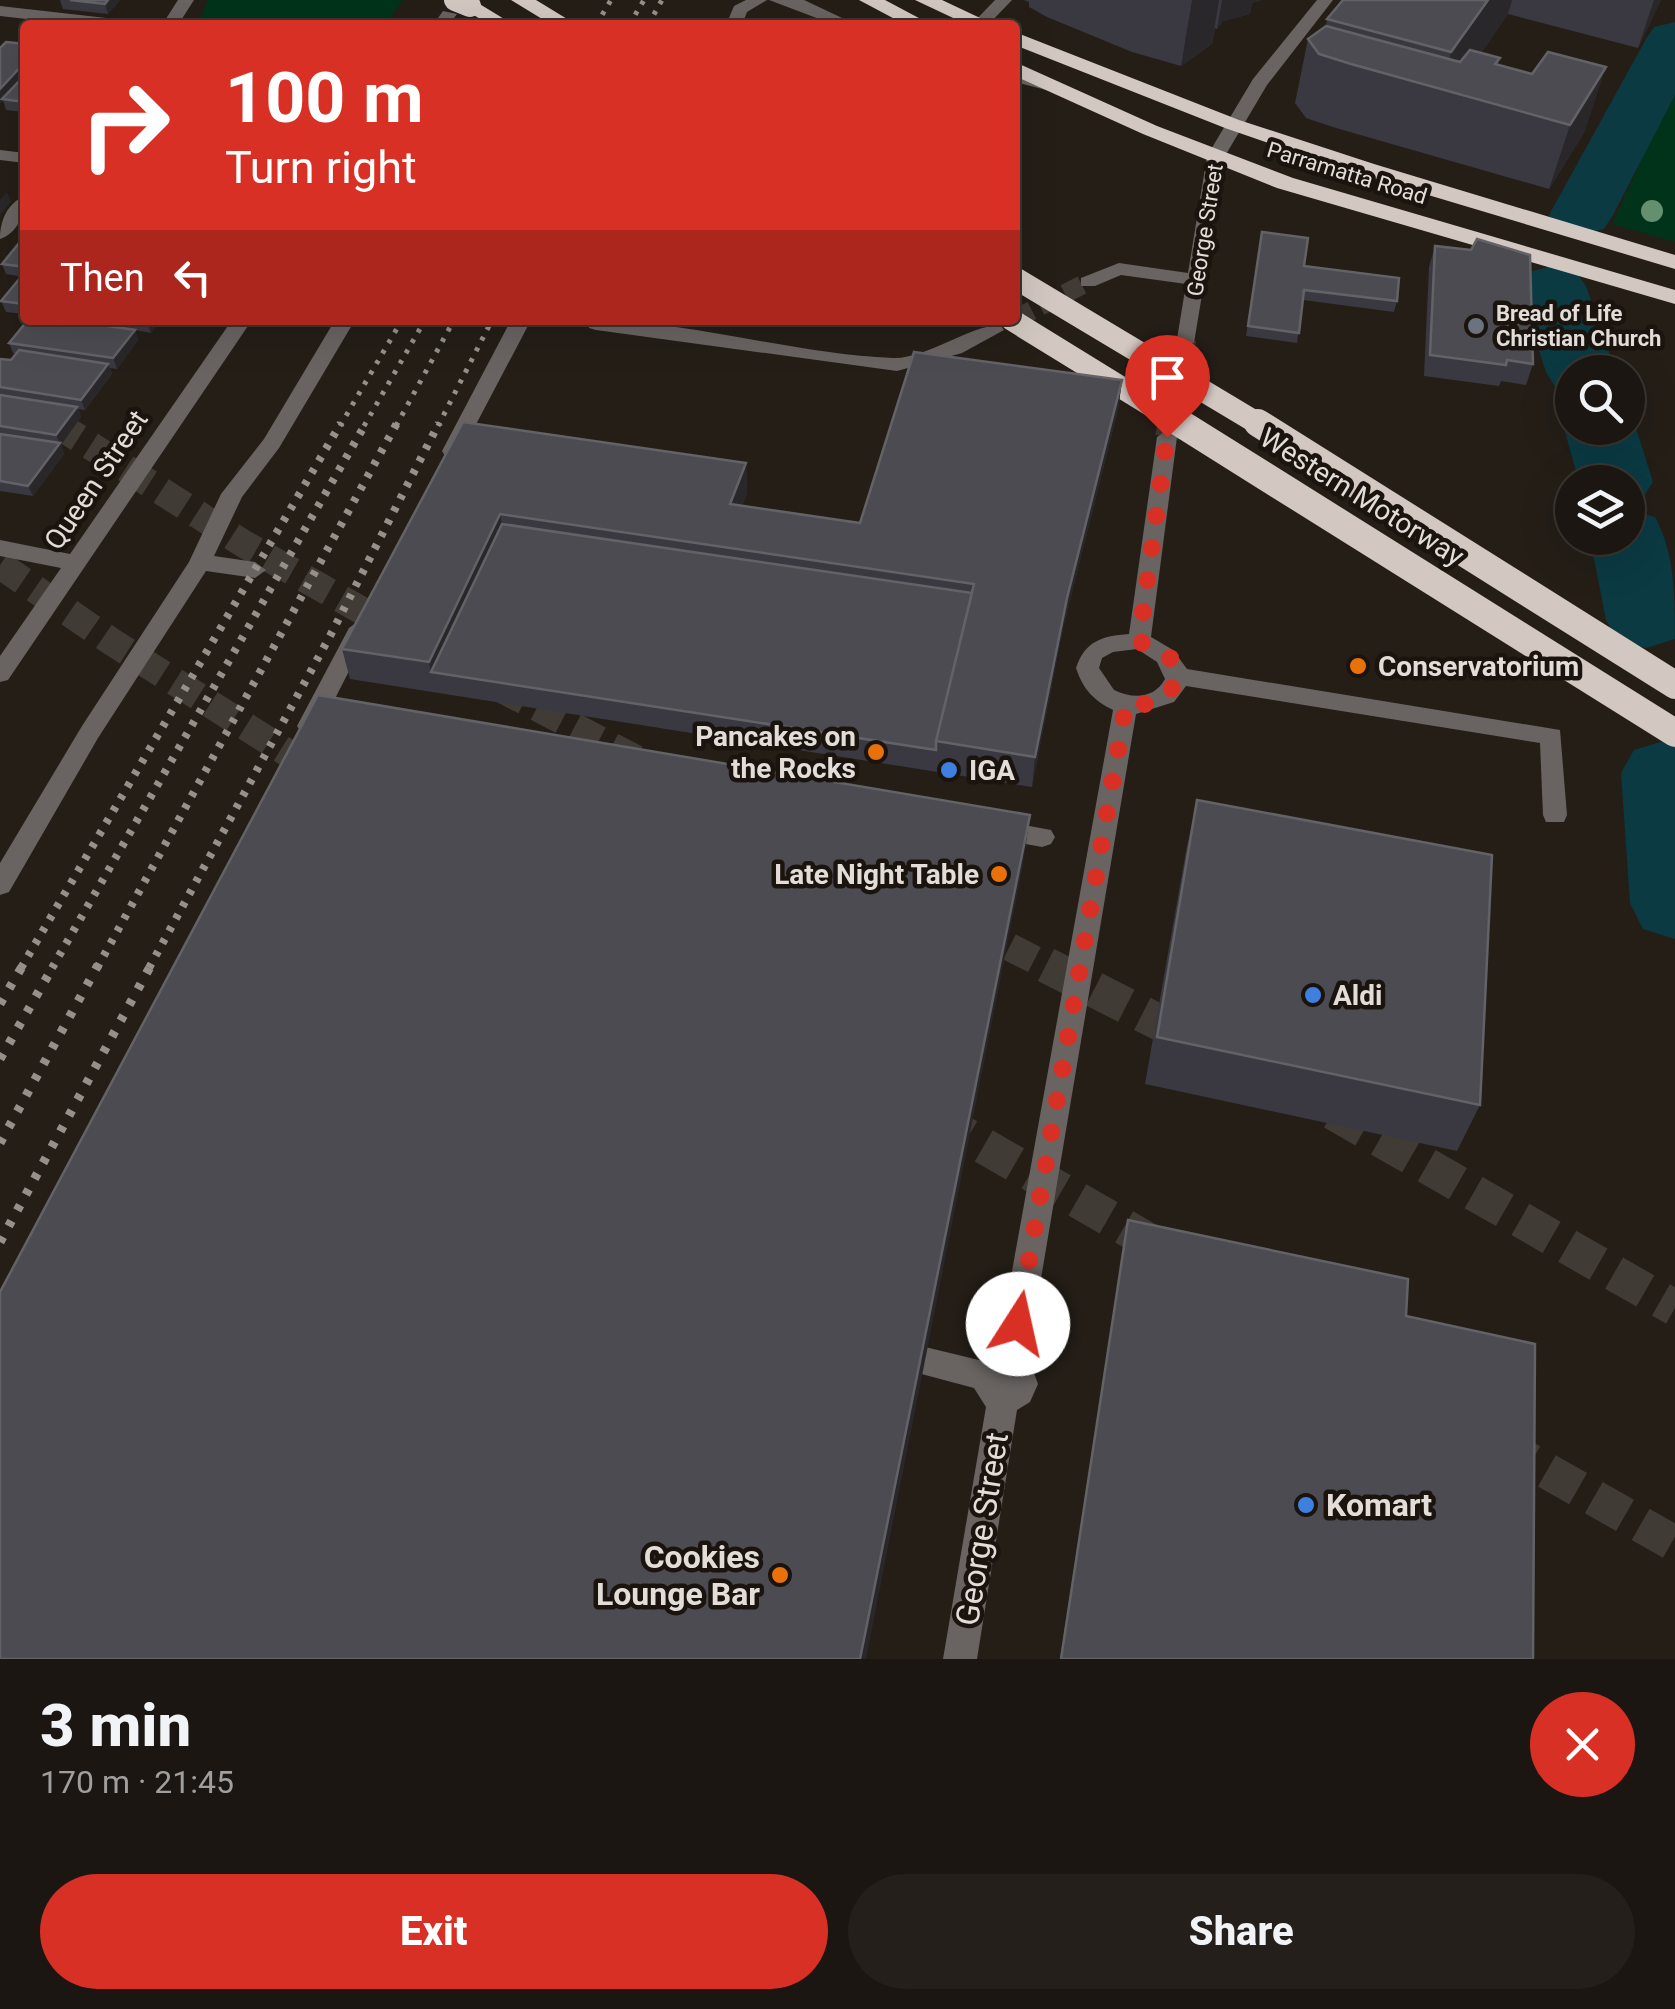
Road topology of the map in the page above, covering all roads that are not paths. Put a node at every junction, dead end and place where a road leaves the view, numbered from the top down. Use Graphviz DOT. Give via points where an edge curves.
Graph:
graph roads {
  1 [pos="522,0"];
  2 [pos="758,0"];
  3 [pos="777,0"];
  4 [pos="869,0"];
  5 [pos="925,0"];
  6 [pos="1004,0"];
  7 [pos="1325,0"];
  8 [pos="455,9"];
  9 [pos="0,10"];
  10 [pos="83,20"];
  11 [pos="489,20"];
  12 [pos="558,20"];
  13 [pos="736,20"];
  14 [pos="837,20"];
  15 [pos="911,20"];
  16 [pos="972,20"];
  17 [pos="985,20"];
  18 [pos="1020,40"];
  19 [pos="1020,70"];
  20 [pos="1020,78"];
  21 [pos="1059,88"];
  22 [pos="1232,124"];
  23 [pos="1216,156"];
  24 [pos="1366,169"];
  25 [pos="20,208"];
  26 [pos="0,233"];
  27 [pos="1675,262"];
  28 [pos="1197,280"];
  29 [pos="1675,280"];
  30 [pos="1020,281"];
  31 [pos="1088,282"];
  32 [pos="1675,296"];
  33 [pos="239,325"];
  34 [pos="342,325"];
  35 [pos="518,325"];
  36 [pos="618,325"];
  37 [pos="1003,325"];
  38 [pos="1187,339"];
  39 [pos="1167,437"];
  40 [pos="443,469"];
  41 [pos="0,548"];
  42 [pos="76,562"];
  43 [pos="200,562"];
  44 [pos="255,570"];
  45 [pos="371,607"];
  46 [pos="1139,641"];
  47 [pos="0,674"];
  48 [pos="1176,676"];
  49 [pos="1675,684"];
  50 [pos="1126,704"];
  51 [pos="1675,734"];
  52 [pos="299,746"];
  53 [pos="1555,816"];
  54 [pos="967,824"];
  55 [pos="1042,837"];
  56 [pos="0,885"];
  57 [pos="925,1362"];
  58 [pos="1000,1380"];
  59 [pos="960,1659"];
  1 -- 12 [label="highway"];
  2 -- 13 [label="street"];
  3 -- 14 [label="street"];
  4 -- 15 [label="highway"];
  5 -- 16 [label="highway"];
  6 -- 17 [label="street"];
  7 -- 22 [label="street, George Street"];
  8 -- 11 [label="highway"];
  9 -- 10 [label="street"];
  18 -- 22 [label="highway, Parramatta Road"];
  19 -- 21 [label="highway, Parramatta Road"];
  20 -- 21 [label="street"];
  21 -- 23 [label="highway, Parramatta Road"];
  22 -- 23 [label="street, George Street"];
  22 -- 24 [label="highway, Parramatta Road"];
  23 -- 28 [label="street, George Street"];
  23 -- 32 [label="highway, Parramatta Road"];
  24 -- 27 [label="highway, Parramatta Road"];
  24 -- 29 [label="highway" via="1477,217"];
  25 -- 26 [label="street"];
  28 -- 31 [label="street" via="1119,269"];
  28 -- 38 [label="street, George Street"];
  30 -- 49 [label="highway, Western Motorway, bridge"];
  33 -- 42 [label="street, Queen Street"];
  34 -- 43 [label="street" via="272,444 232,494"];
  35 -- 40 [label="street"];
  36 -- 37 [label="street" via="896,364 954,350"];
  37 -- 51 [label="highway, Western Motorway, bridge" via="1478,606"];
  39 -- 46 [label="street"];
  41 -- 42 [label="street"];
  42 -- 47 [label="street, Queen Street"];
  43 -- 44 [label="street"];
  43 -- 56 [label="street"];
  45 -- 52 [label="street"];
  46 -- 48 [label="street" via="1170,658"];
  46 -- 50 [label="street" via="1101,646 1086,668 1098,693"];
  48 -- 50 [label="street" via="1166,696"];
  48 -- 53 [label="street" via="1552,736"];
  50 -- 58 [label="street, George Street"];
  54 -- 55 [label="street"];
  57 -- 58 [label="street"];
  58 -- 59 [label="street, George Street"];
}
